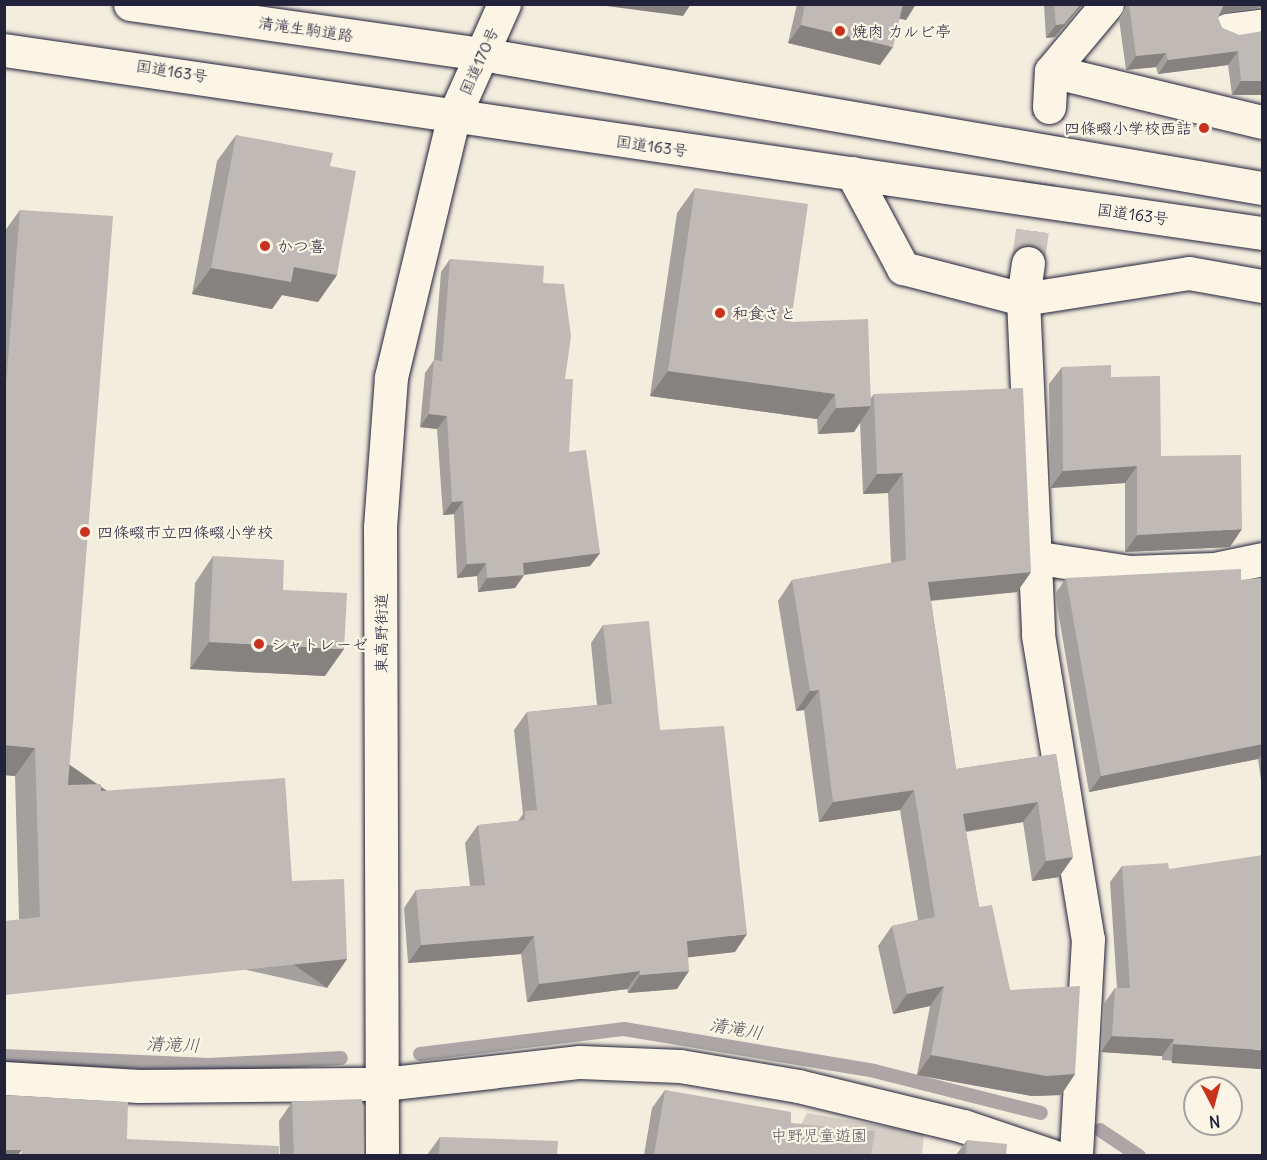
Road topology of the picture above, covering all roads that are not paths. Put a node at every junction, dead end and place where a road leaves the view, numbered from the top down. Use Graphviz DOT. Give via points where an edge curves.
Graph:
graph roads {
  1 [pos="130,4"];
  2 [pos="504,4"];
  3 [pos="1107,4"];
  4 [pos="1263,26"];
  5 [pos="1227,30"];
  6 [pos="4,50"];
  7 [pos="482,54"];
  8 [pos="42,55"];
  9 [pos="4,57"];
  10 [pos="1050,71"];
  11 [pos="1049,107"];
  12 [pos="453,118"];
  13 [pos="1263,122"];
  14 [pos="852,173"];
  15 [pos="1263,188"];
  16 [pos="1263,233"];
  17 [pos="1028,263"];
  18 [pos="1263,286"];
  19 [pos="1023,299"];
  20 [pos="1033,557"];
  21 [pos="1263,559"];
  22 [pos="4,1078"];
  23 [pos="383,1084"];
  24 [pos="382,1155"];
  25 [pos="1052,1155"];
  26 [pos="1077,1155"];
  1 -- 7 [label="main road, 清滝生駒道路"];
  2 -- 7 [label="main road, 国道170号"];
  3 -- 10 [label="main road"];
  4 -- 5 [label="main road"];
  6 -- 8 [label="main road"];
  7 -- 12 [label="main road, 国道170号"];
  7 -- 15 [label="main road"];
  8 -- 9 [label="main road"];
  8 -- 12 [label="main road, 国道163号" via="111,61"];
  10 -- 11 [label="main road"];
  10 -- 13 [label="main road"];
  12 -- 14 [label="main road, 国道163号"];
  12 -- 23 [label="main road, 東高野街道" via="417,251 390,388 381,527"];
  14 -- 16 [label="main road, 国道163号"];
  14 -- 19 [label="main road" via="903,268"];
  17 -- 19 [label="main road"];
  18 -- 19 [label="main road" via="1189,273"];
  19 -- 20 [label="main road"];
  20 -- 21 [label="main road" via="1130,572 1215,569"];
  20 -- 26 [label="main road" via="1038,635 1088,939"];
  22 -- 23 [label="main road" via="139,1086"];
  23 -- 24 [label="main road, 東高野街道"];
  23 -- 25 [label="main road" via="580,1062 680,1066 808,1088 963,1126"];
}
